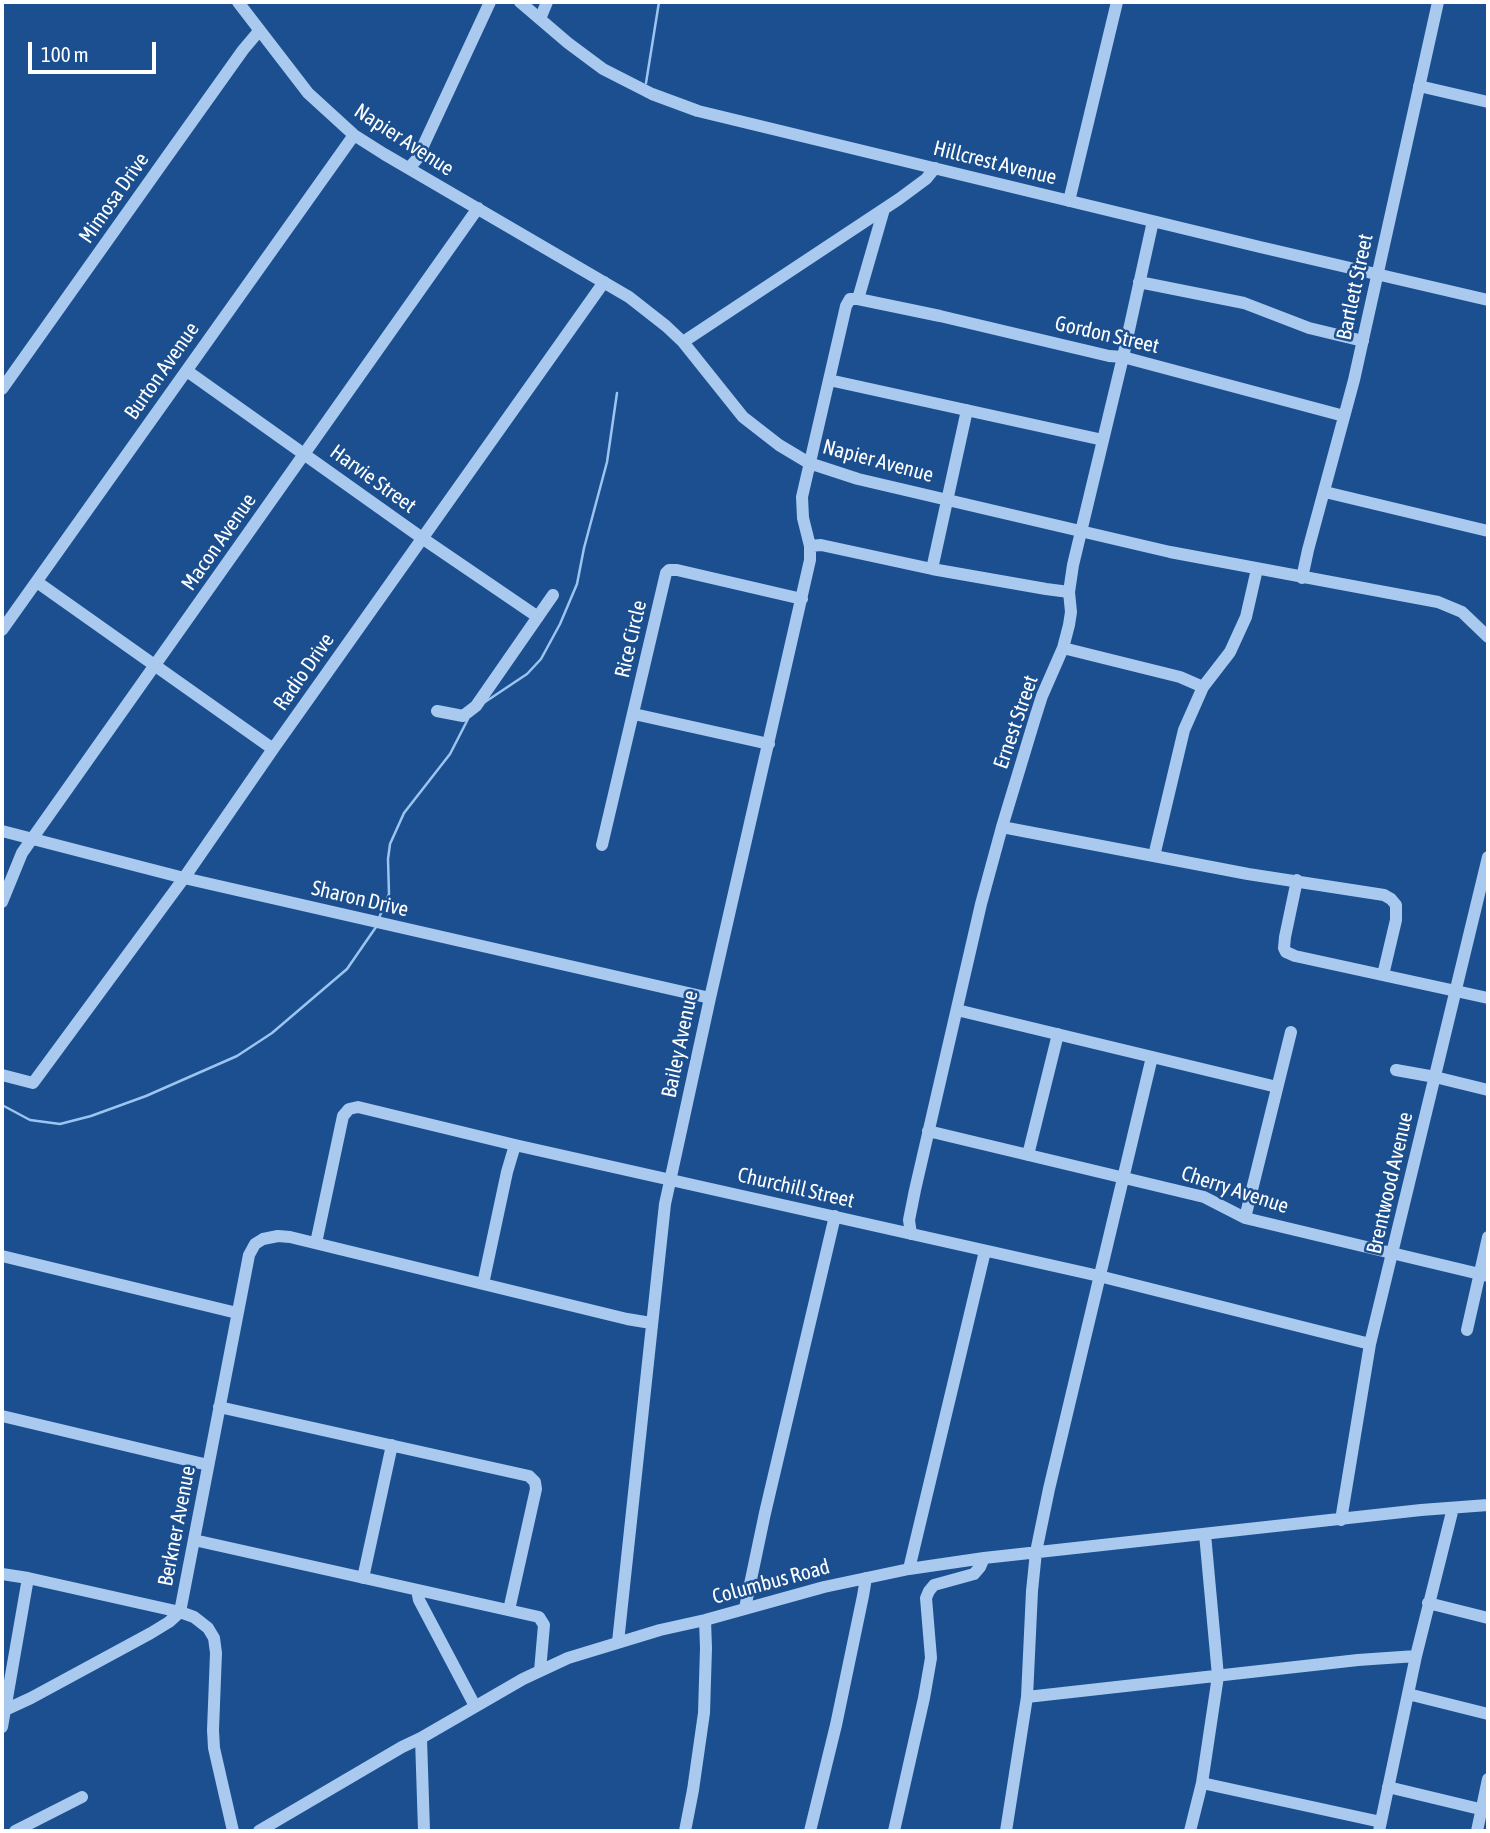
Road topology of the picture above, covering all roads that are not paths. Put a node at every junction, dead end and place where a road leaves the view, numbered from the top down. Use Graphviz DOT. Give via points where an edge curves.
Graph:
graph roads {
  1 [pos="238,2"];
  2 [pos="490,2"];
  3 [pos="520,2"];
  4 [pos="547,2"];
  5 [pos="1117,2"];
  6 [pos="1438,2"];
  7 [pos="540,19"];
  8 [pos="259,31"];
  9 [pos="1419,86"];
  10 [pos="1488,102"];
  11 [pos="354,135"];
  12 [pos="409,168"];
  13 [pos="935,168"];
  14 [pos="1069,201"];
  15 [pos="478,208"];
  16 [pos="884,209"];
  17 [pos="1153,221"];
  18 [pos="1377,274"];
  19 [pos="604,282"];
  20 [pos="1139,282"];
  21 [pos="858,299"];
  22 [pos="1488,300"];
  23 [pos="1363,341"];
  24 [pos="683,342"];
  25 [pos="1123,357"];
  26 [pos="187,371"];
  27 [pos="829,380"];
  28 [pos="2,389"];
  29 [pos="967,410"];
  30 [pos="1345,416"];
  31 [pos="1103,440"];
  32 [pos="305,454"];
  33 [pos="809,463"];
  34 [pos="1325,492"];
  35 [pos="947,500"];
  36 [pos="1082,531"];
  37 [pos="1488,531"];
  38 [pos="422,538"];
  39 [pos="810,546"];
  40 [pos="932,569"];
  41 [pos="1257,569"];
  42 [pos="1302,578"];
  43 [pos="37,582"];
  44 [pos="1069,592"];
  45 [pos="553,595"];
  46 [pos="802,598"];
  47 [pos="538,617"];
  48 [pos="1482,623"];
  49 [pos="2,631"];
  50 [pos="1488,637"];
  51 [pos="1063,648"];
  52 [pos="155,666"];
  53 [pos="1203,687"];
  54 [pos="437,711"];
  55 [pos="634,714"];
  56 [pos="769,744"];
  57 [pos="273,749"];
  58 [pos="1002,827"];
  59 [pos="2,831"];
  60 [pos="32,839"];
  61 [pos="602,845"];
  62 [pos="1154,856"];
  63 [pos="1488,857"];
  64 [pos="184,878"];
  65 [pos="1297,880"];
  66 [pos="2,902"];
  67 [pos="1483,904"];
  68 [pos="1383,975"];
  69 [pos="1456,990"];
  70 [pos="710,998"];
  71 [pos="1488,998"];
  72 [pos="957,1010"];
  73 [pos="1291,1032"];
  74 [pos="1058,1034"];
  75 [pos="1152,1057"];
  76 [pos="1396,1070"];
  77 [pos="2,1075"];
  78 [pos="1435,1077"];
  79 [pos="1277,1087"];
  80 [pos="1488,1090"];
  81 [pos="928,1131"];
  82 [pos="515,1144"];
  83 [pos="1028,1155"];
  84 [pos="1123,1177"];
  85 [pos="671,1180"];
  86 [pos="835,1216"];
  87 [pos="1245,1218"];
  88 [pos="911,1234"];
  89 [pos="1488,1237"];
  90 [pos="316,1243"];
  91 [pos="985,1251"];
  92 [pos="1393,1254"];
  93 [pos="2,1256"];
  94 [pos="1484,1275"];
  95 [pos="1099,1276"];
  96 [pos="484,1284"];
  97 [pos="237,1313"];
  98 [pos="651,1323"];
  99 [pos="1467,1330"];
  100 [pos="1370,1343"];
  101 [pos="219,1407"];
  102 [pos="2,1416"];
  103 [pos="393,1445"];
  104 [pos="208,1465"];
  105 [pos="1488,1505"];
  106 [pos="1453,1508"];
  107 [pos="1341,1520"];
  108 [pos="1205,1534"];
  109 [pos="194,1540"];
  110 [pos="1035,1552"];
  111 [pos="984,1558"];
  112 [pos="909,1569"];
  113 [pos="2,1574"];
  114 [pos="28,1578"];
  115 [pos="363,1578"];
  116 [pos="866,1578"];
  117 [pos="417,1590"];
  118 [pos="1428,1603"];
  119 [pos="745,1608"];
  120 [pos="509,1610"];
  121 [pos="180,1612"];
  122 [pos="1488,1618"];
  123 [pos="705,1620"];
  124 [pos="618,1642"];
  125 [pos="1416,1656"];
  126 [pos="540,1671"];
  127 [pos="1218,1676"];
  128 [pos="1408,1694"];
  129 [pos="1027,1697"];
  130 [pos="475,1706"];
  131 [pos="5,1710"];
  132 [pos="1488,1714"];
  133 [pos="2,1727"];
  134 [pos="421,1738"];
  135 [pos="1488,1779"];
  136 [pos="1202,1783"];
  137 [pos="1388,1787"];
  138 [pos="82,1797"];
  139 [pos="1485,1810"];
  140 [pos="1380,1827"];
  141 [pos="15,1831"];
  142 [pos="233,1831"];
  143 [pos="259,1831"];
  144 [pos="424,1831"];
  145 [pos="685,1831"];
  146 [pos="810,1831"];
  147 [pos="894,1831"];
  148 [pos="1006,1831"];
  149 [pos="1190,1831"];
  150 [pos="1477,1831"];
  1 -- 8 [label="street, Napier Avenue"];
  2 -- 12 [label="street"];
  3 -- 7 [label="street, Hillcrest Avenue"];
  4 -- 7 [label="street"];
  5 -- 14 [label="street"];
  6 -- 9 [label="street, Bartlett Street"];
  7 -- 13 [label="street, Hillcrest Avenue" via="603,68 676,104"];
  8 -- 11 [label="street, Napier Avenue" via="313,99"];
  8 -- 28 [label="street, Mimosa Drive"];
  9 -- 10 [label="street"];
  9 -- 18 [label="street, Bartlett Street"];
  11 -- 12 [label="street, Napier Avenue"];
  11 -- 26 [label="street, Burton Avenue"];
  12 -- 15 [label="street, Napier Avenue"];
  13 -- 14 [label="street, Hillcrest Avenue"];
  13 -- 16 [label="street"];
  14 -- 17 [label="street, Hillcrest Avenue"];
  15 -- 19 [label="street, Napier Avenue"];
  15 -- 32 [label="street, Macon Avenue"];
  16 -- 21 [label="street, Bailey Avenue"];
  16 -- 24 [label="street"];
  17 -- 18 [label="street, Hillcrest Avenue"];
  17 -- 20 [label="street, Ernest Street"];
  18 -- 22 [label="street, Hillcrest Avenue"];
  18 -- 23 [label="street, Bartlett Street"];
  19 -- 24 [label="street, Napier Avenue"];
  19 -- 38 [label="street, Radio Drive"];
  20 -- 23 [label="street" via="1244,303 1309,328"];
  20 -- 25 [label="street, Ernest Street"];
  21 -- 25 [label="street, Gordon Street"];
  21 -- 27 [label="street, Bailey Avenue" via="850,299 846,306"];
  23 -- 30 [label="street, Bartlett Street"];
  24 -- 33 [label="street, Napier Avenue" via="743,417"];
  25 -- 30 [label="street, Gordon Street"];
  25 -- 31 [label="street, Ernest Street"];
  26 -- 32 [label="street, Harvie Street"];
  26 -- 43 [label="street, Burton Avenue"];
  27 -- 29 [label="street"];
  27 -- 33 [label="street, Bailey Avenue"];
  29 -- 31 [label="street"];
  29 -- 35 [label="street"];
  30 -- 34 [label="street, Bartlett Street"];
  31 -- 36 [label="street, Ernest Street"];
  32 -- 38 [label="street, Harvie Street"];
  32 -- 52 [label="street, Macon Avenue"];
  33 -- 35 [label="street, Napier Avenue"];
  33 -- 39 [label="street, Bailey Avenue" via="802,507"];
  34 -- 37 [label="street"];
  34 -- 42 [label="street, Bartlett Street"];
  35 -- 36 [label="street, Napier Avenue"];
  35 -- 40 [label="street"];
  36 -- 41 [label="street, Napier Avenue"];
  36 -- 44 [label="street, Ernest Street"];
  38 -- 47 [label="street, Harvie Street"];
  38 -- 57 [label="street, Radio Drive"];
  39 -- 40 [label="street"];
  39 -- 46 [label="street, Bailey Avenue"];
  40 -- 44 [label="street"];
  41 -- 42 [label="street, Napier Avenue"];
  41 -- 53 [label="street" via="1246,617 1230,652"];
  42 -- 48 [label="street, Napier Avenue" via="1438,602"];
  43 -- 49 [label="street, Burton Avenue"];
  43 -- 52 [label="street"];
  44 -- 51 [label="street, Ernest Street" via="1071,612"];
  45 -- 47 [label="street"];
  46 -- 55 [label="street, Rice Circle" via="669,570"];
  46 -- 56 [label="street, Bailey Avenue"];
  47 -- 54 [label="street" via="476,706 463,716"];
  48 -- 50 [label="street, Napier Avenue"];
  51 -- 53 [label="street"];
  51 -- 58 [label="street, Ernest Street" via="1042,696"];
  52 -- 57 [label="street"];
  52 -- 60 [label="street, Macon Avenue"];
  53 -- 62 [label="street" via="1184,730"];
  55 -- 56 [label="street"];
  55 -- 61 [label="street"];
  56 -- 70 [label="street, Bailey Avenue"];
  57 -- 64 [label="street, Radio Drive"];
  58 -- 62 [label="street"];
  58 -- 72 [label="street, Ernest Street"];
  59 -- 60 [label="street, Sharon Drive"];
  60 -- 64 [label="street, Sharon Drive"];
  60 -- 66 [label="street, Macon Avenue"];
  62 -- 65 [label="street"];
  63 -- 67 [label="street, Brentwood Avenue"];
  64 -- 70 [label="street, Sharon Drive"];
  64 -- 77 [label="street, Radio Drive" via="33,1083"];
  65 -- 68 [label="street" via="1286,952"];
  65 -- 68 [label="street" via="1384,895 1394,902 1395,920"];
  67 -- 69 [label="street, Brentwood Avenue"];
  68 -- 69 [label="street"];
  69 -- 71 [label="street"];
  69 -- 78 [label="street, Brentwood Avenue"];
  70 -- 85 [label="street, Bailey Avenue"];
  72 -- 74 [label="street"];
  72 -- 81 [label="street, Ernest Street"];
  73 -- 79 [label="street"];
  74 -- 75 [label="street"];
  74 -- 83 [label="street"];
  75 -- 79 [label="street"];
  75 -- 84 [label="street"];
  76 -- 78 [label="street"];
  78 -- 80 [label="street"];
  78 -- 92 [label="street, Brentwood Avenue"];
  79 -- 87 [label="street"];
  81 -- 83 [label="street, Cherry Avenue"];
  81 -- 88 [label="street, Ernest Street" via="909,1220"];
  82 -- 85 [label="street, Churchill Street"];
  82 -- 90 [label="street, Churchill Street" via="358,1107 349,1109 343,1116"];
  82 -- 96 [label="street"];
  83 -- 84 [label="street, Cherry Avenue"];
  84 -- 87 [label="street, Cherry Avenue" via="1204,1196"];
  84 -- 95 [label="street"];
  85 -- 86 [label="street, Churchill Street"];
  85 -- 98 [label="street, Bailey Avenue"];
  86 -- 88 [label="street, Churchill Street"];
  86 -- 119 [label="street"];
  87 -- 92 [label="street, Cherry Avenue"];
  88 -- 91 [label="street, Churchill Street"];
  89 -- 94 [label="street"];
  90 -- 96 [label="street"];
  90 -- 97 [label="street, Berkner Avenue" via="270,1236 255,1244"];
  91 -- 95 [label="street, Churchill Street"];
  91 -- 112 [label="street"];
  92 -- 94 [label="street, Cherry Avenue"];
  92 -- 100 [label="street, Brentwood Avenue"];
  93 -- 97 [label="street"];
  94 -- 99 [label="street"];
  95 -- 100 [label="street, Churchill Street"];
  95 -- 110 [label="street"];
  96 -- 98 [label="street"];
  97 -- 101 [label="street, Berkner Avenue"];
  98 -- 124 [label="street, Bailey Avenue"];
  100 -- 107 [label="street, Brentwood Avenue"];
  101 -- 103 [label="street"];
  101 -- 104 [label="street, Berkner Avenue"];
  102 -- 104 [label="street"];
  103 -- 115 [label="street"];
  103 -- 120 [label="street" via="525,1475 535,1482"];
  104 -- 109 [label="street, Berkner Avenue"];
  105 -- 106 [label="street, Columbus Road"];
  106 -- 107 [label="street, Columbus Road"];
  106 -- 118 [label="street"];
  107 -- 108 [label="street, Columbus Road"];
  108 -- 110 [label="street, Columbus Road"];
  108 -- 127 [label="street"];
  109 -- 115 [label="street"];
  109 -- 121 [label="street, Berkner Avenue"];
  110 -- 111 [label="street, Columbus Road"];
  110 -- 129 [label="street"];
  111 -- 112 [label="street, Columbus Road"];
  111 -- 147 [label="street" via="974,1574 934,1586 926,1598 931,1658"];
  112 -- 116 [label="street, Columbus Road"];
  113 -- 114 [label="street"];
  114 -- 121 [label="street"];
  114 -- 131 [label="street"];
  115 -- 117 [label="street"];
  116 -- 119 [label="street, Columbus Road"];
  116 -- 146 [label="street"];
  117 -- 120 [label="street"];
  117 -- 130 [label="street"];
  118 -- 122 [label="street"];
  118 -- 125 [label="street"];
  119 -- 123 [label="street, Columbus Road"];
  120 -- 126 [label="street" via="539,1616 543,1622"];
  121 -- 131 [label="street" via="151,1633"];
  121 -- 142 [label="street, Berkner Avenue" via="200,1620 216,1644 214,1748"];
  123 -- 124 [label="street, Columbus Road"];
  123 -- 145 [label="street" via="704,1713"];
  124 -- 126 [label="street, Columbus Road"];
  125 -- 127 [label="street"];
  125 -- 128 [label="street"];
  126 -- 130 [label="street, Columbus Road"];
  127 -- 129 [label="street"];
  127 -- 136 [label="street"];
  128 -- 132 [label="street"];
  128 -- 137 [label="street"];
  129 -- 148 [label="street"];
  130 -- 134 [label="street, Columbus Road"];
  131 -- 133 [label="street"];
  134 -- 143 [label="street, Columbus Road"];
  134 -- 144 [label="street"];
  135 -- 139 [label="street"];
  136 -- 140 [label="street"];
  136 -- 149 [label="street"];
  137 -- 139 [label="street"];
  137 -- 140 [label="street"];
  138 -- 141 [label="street"];
  139 -- 150 [label="street"];
}
